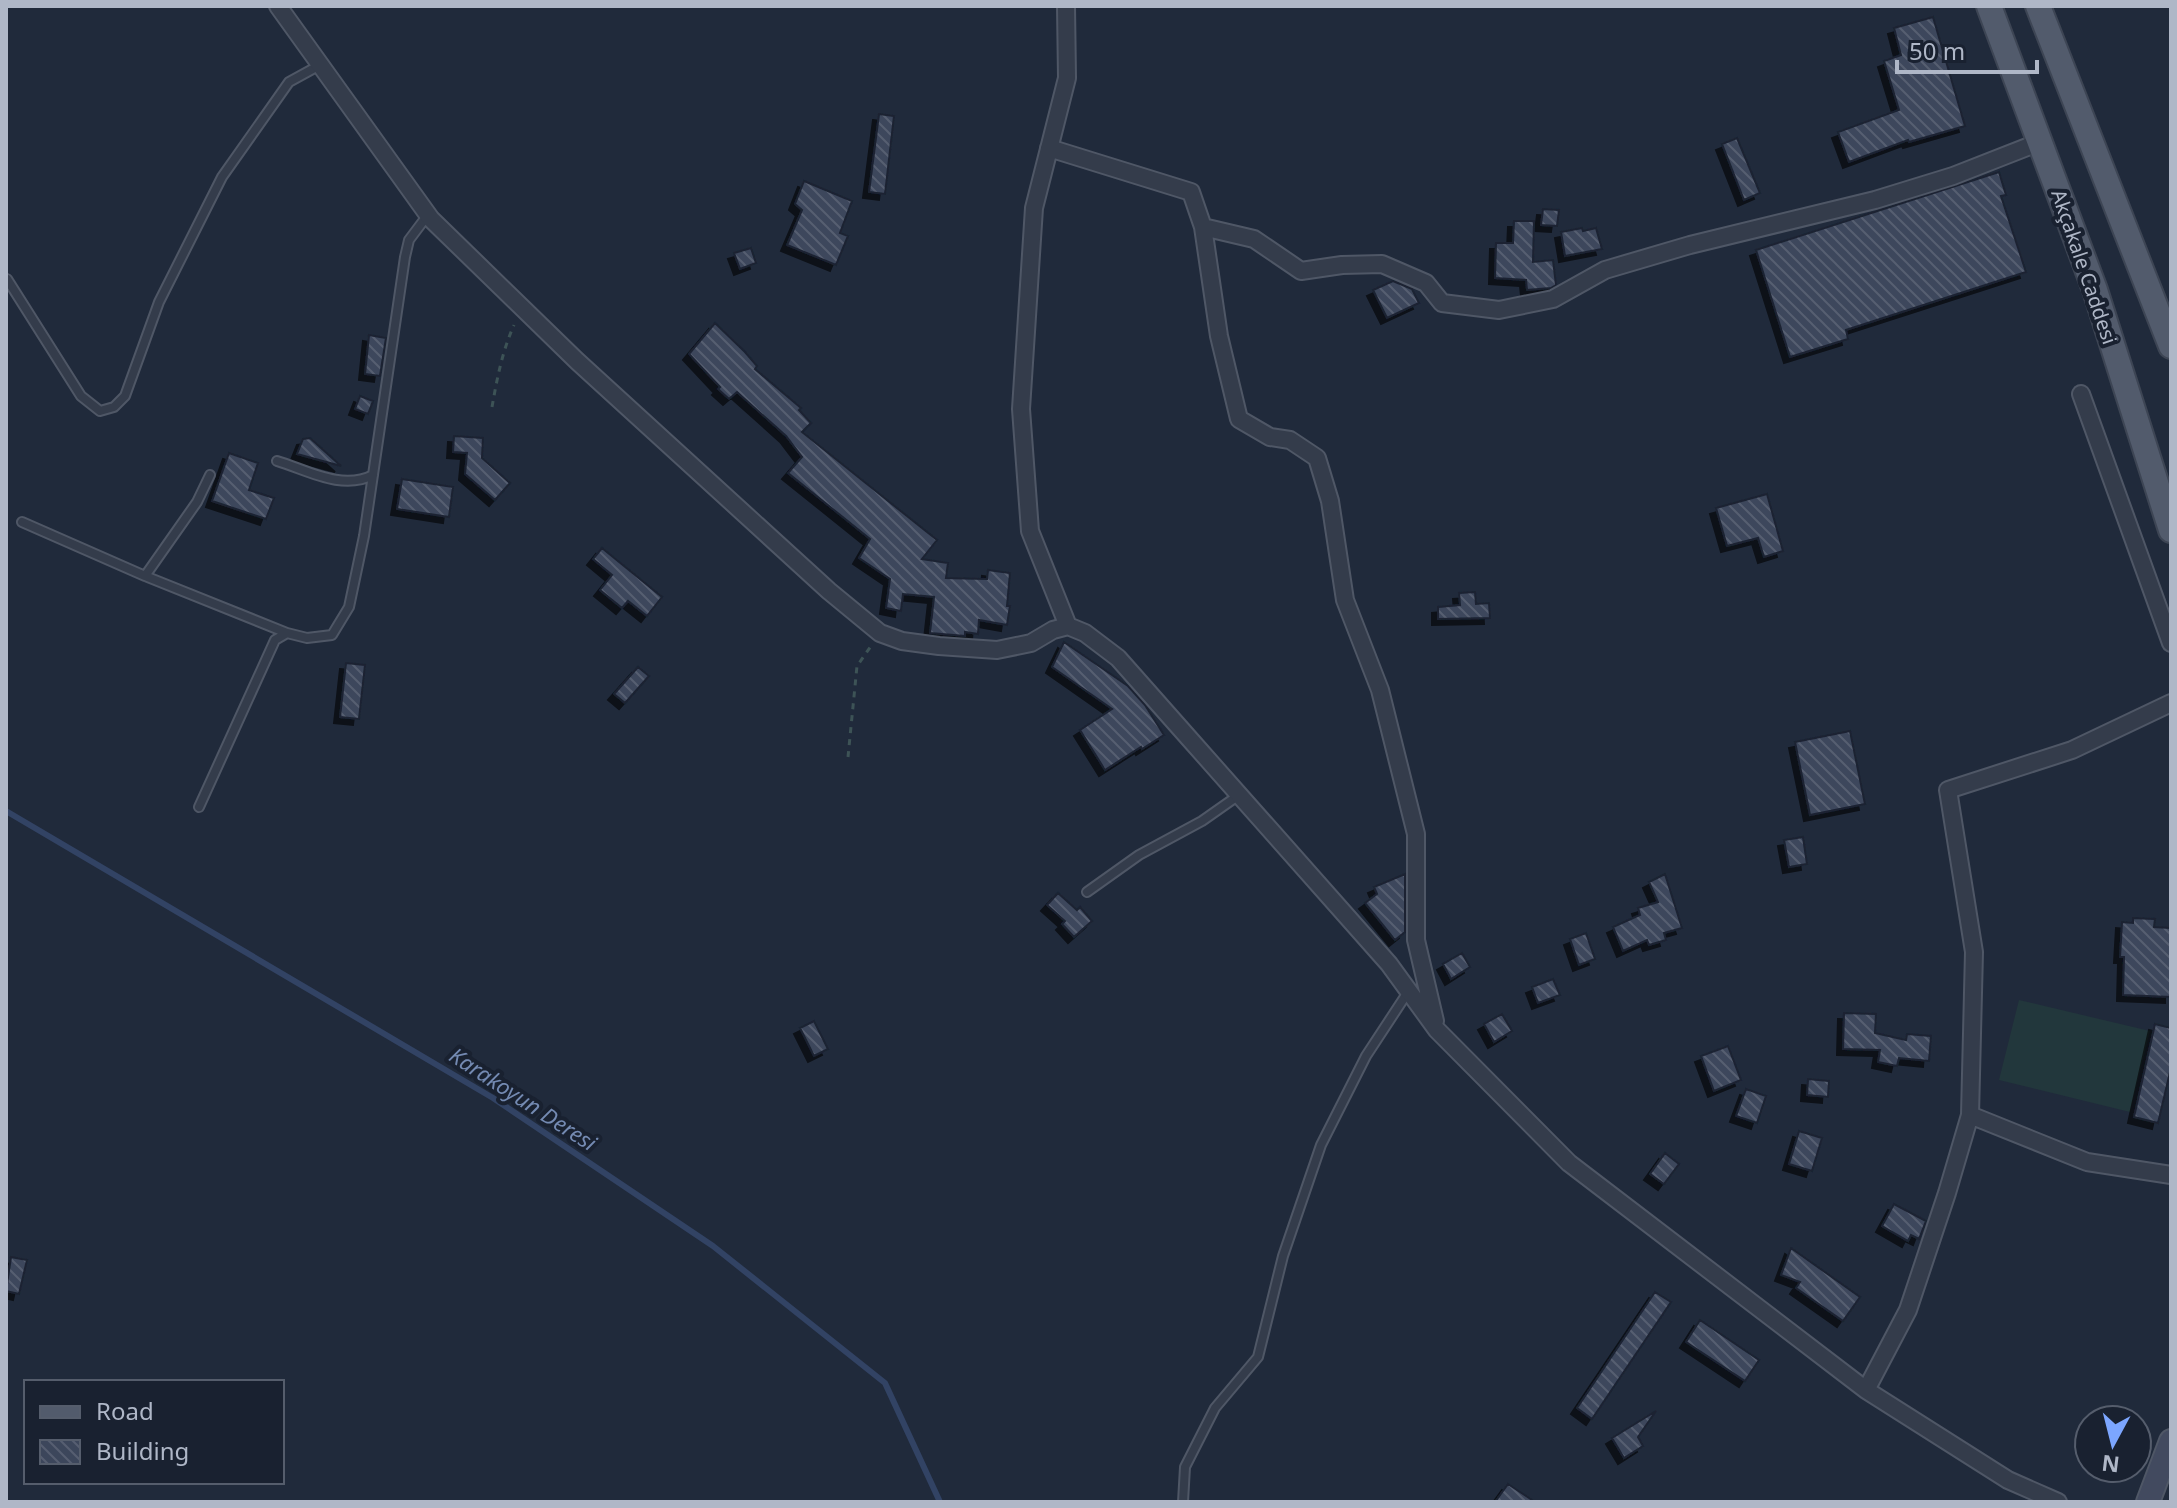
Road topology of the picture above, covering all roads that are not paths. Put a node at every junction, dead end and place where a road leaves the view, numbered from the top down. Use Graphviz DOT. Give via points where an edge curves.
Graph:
graph roads {
  1 [pos="278,6"];
  2 [pos="1066,6"];
  3 [pos="1989,6"];
  4 [pos="2038,6"];
  5 [pos="320,64"];
  6 [pos="2040,142"];
  7 [pos="1049,148"];
  8 [pos="428,215"];
  9 [pos="1203,227"];
  10 [pos="7,279"];
  11 [pos="2166,321"];
  12 [pos="2171,346"];
  13 [pos="2081,394"];
  14 [pos="277,461"];
  15 [pos="210,475"];
  16 [pos="373,475"];
  17 [pos="22,522"];
  18 [pos="2171,530"];
  19 [pos="145,576"];
  20 [pos="1068,626"];
  21 [pos="287,633"];
  22 [pos="2171,643"];
  23 [pos="2171,703"];
  24 [pos="1239,795"];
  25 [pos="199,807"];
  26 [pos="1087,892"];
  27 [pos="1409,992"];
  28 [pos="1437,1030"];
  29 [pos="1970,1115"];
  30 [pos="2171,1175"];
  31 [pos="1866,1390"];
  32 [pos="2171,1441"];
  33 [pos="1183,1502"];
  34 [pos="2058,1502"];
  35 [pos="2148,1502"];
  1 -- 5 [label="street"];
  2 -- 7 [label="street" via="1067,78"];
  3 -- 6 [label="main road, Akçakale Caddesi"];
  4 -- 11 [label="main road"];
  5 -- 8 [label="street"];
  5 -- 10 [label="lane" via="289,82 222,177 159,302 125,396 114,407 100,411 81,396"];
  6 -- 9 [label="street" via="1875,200 1605,270 1553,299 1499,310 1442,303 1426,283 1382,264 1301,271 1254,239"];
  6 -- 18 [label="main road, Akçakale Caddesi" via="2095,290"];
  7 -- 9 [label="street" via="1191,192"];
  7 -- 20 [label="street" via="1034,208 1021,409 1030,531"];
  8 -- 16 [label="lane" via="409,240 405,257"];
  8 -- 20 [label="street" via="577,361 880,633 902,641 997,650 1031,643"];
  9 -- 28 [label="street" via="1219,336 1239,419 1270,437 1290,440 1317,458 1330,501 1345,600 1380,690 1416,834 1416,940"];
  11 -- 12 [label="main road"];
  13 -- 22 [label="street"];
  14 -- 16 [label="lane" via="347,481"];
  15 -- 19 [label="lane"];
  16 -- 21 [label="lane" via="349,607 332,635 307,638"];
  17 -- 19 [label="lane"];
  19 -- 21 [label="lane"];
  20 -- 24 [label="street" via="1118,658"];
  21 -- 25 [label="lane" via="275,640"];
  23 -- 29 [label="street" via="2072,750 1948,790 1974,952"];
  24 -- 26 [label="lane"];
  24 -- 27 [label="street"];
  27 -- 28 [label="street"];
  27 -- 33 [label="lane" via="1366,1056 1321,1145 1283,1256 1258,1357 1215,1408 1185,1467"];
  28 -- 31 [label="street" via="1569,1163"];
  29 -- 30 [label="street" via="2087,1162"];
  29 -- 31 [label="street" via="1908,1310"];
  31 -- 34 [label="street" via="2008,1480"];
  32 -- 35 [label="main road"];
}
